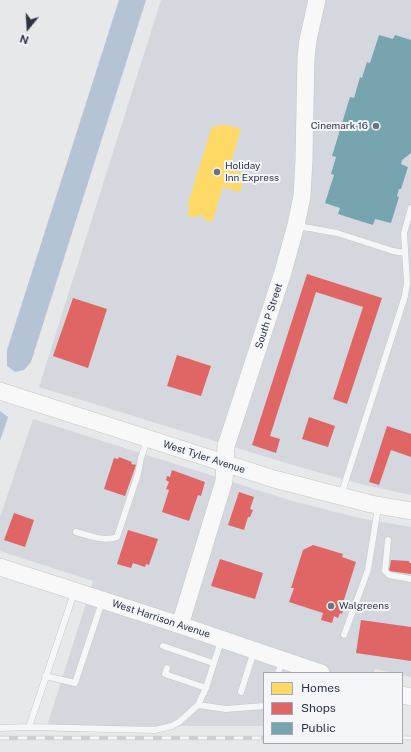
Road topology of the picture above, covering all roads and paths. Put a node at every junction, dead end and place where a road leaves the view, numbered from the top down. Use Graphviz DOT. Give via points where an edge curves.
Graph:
graph roads {
  1 [pos="317,0"];
  2 [pos="411,208"];
  3 [pos="296,225"];
  4 [pos="405,253"];
  5 [pos="0,391"];
  6 [pos="147,438"];
  7 [pos="224,463"];
  8 [pos="340,496"];
  9 [pos="378,505"];
  10 [pos="411,511"];
  11 [pos="76,532"];
  12 [pos="388,540"];
  13 [pos="0,567"];
  14 [pos="411,579"];
  15 [pos="74,591"];
  16 [pos="102,600"];
  17 [pos="180,625"];
  18 [pos="344,635"];
  19 [pos="222,639"];
  20 [pos="163,646"];
  21 [pos="254,650"];
  22 [pos="214,663"];
  23 [pos="280,666"];
  24 [pos="167,668"];
  25 [pos="303,670"];
  26 [pos="315,672"];
  27 [pos="45,676"];
  28 [pos="206,688"];
  29 [pos="241,692"];
  30 [pos="198,705"];
  31 [pos="263,706"];
  32 [pos="28,727"];
  33 [pos="0,728"];
  1 -- 3 [label="main road, South P Street" via="306,58 302,196"];
  2 -- 4 [label="lane" via="404,232"];
  3 -- 4 [label="lane" via="337,233"];
  3 -- 7 [label="main road, South P Street" via="226,446"];
  4 -- 8 [label="lane" via="405,296"];
  5 -- 6 [label="main road, West Tyler Avenue"];
  6 -- 7 [label="main road, West Tyler Avenue"];
  6 -- 11 [label="lane" via="117,536 102,539"];
  7 -- 8 [label="main road, West Tyler Avenue"];
  7 -- 17 [label="main road, South P Street" via="224,481"];
  8 -- 9 [label="main road, West Tyler Avenue"];
  9 -- 10 [label="main road, West Tyler Avenue"];
  9 -- 18 [label="lane" via="368,570"];
  12 -- 14 [label="lane" via="385,571 389,575"];
  13 -- 15 [label="main road, West Harrison Avenue"];
  15 -- 16 [label="main road, West Harrison Avenue"];
  15 -- 27 [label="lane"];
  16 -- 17 [label="main road, West Harrison Avenue"];
  16 -- 27 [label="lane" via="75,683"];
  17 -- 19 [label="main road, West Harrison Avenue"];
  19 -- 21 [label="main road, West Harrison Avenue"];
  19 -- 22 [label="lane"];
  20 -- 22 [label="lane" via="194,660"];
  21 -- 23 [label="main road, West Harrison Avenue"];
  21 -- 29 [label="lane"];
  22 -- 28 [label="lane"];
  23 -- 25 [label="main road, West Harrison Avenue"];
  24 -- 28 [label="lane" via="165,674 177,674 199,682"];
  25 -- 26 [label="main road, West Harrison Avenue"];
  27 -- 32 [label="lane"];
  28 -- 30 [label="lane"];
  30 -- 31 [label="lane" via="226,709"];
  30 -- 32 [label="lane" via="179,722 155,730"];
  32 -- 33 [label="lane"];
}
